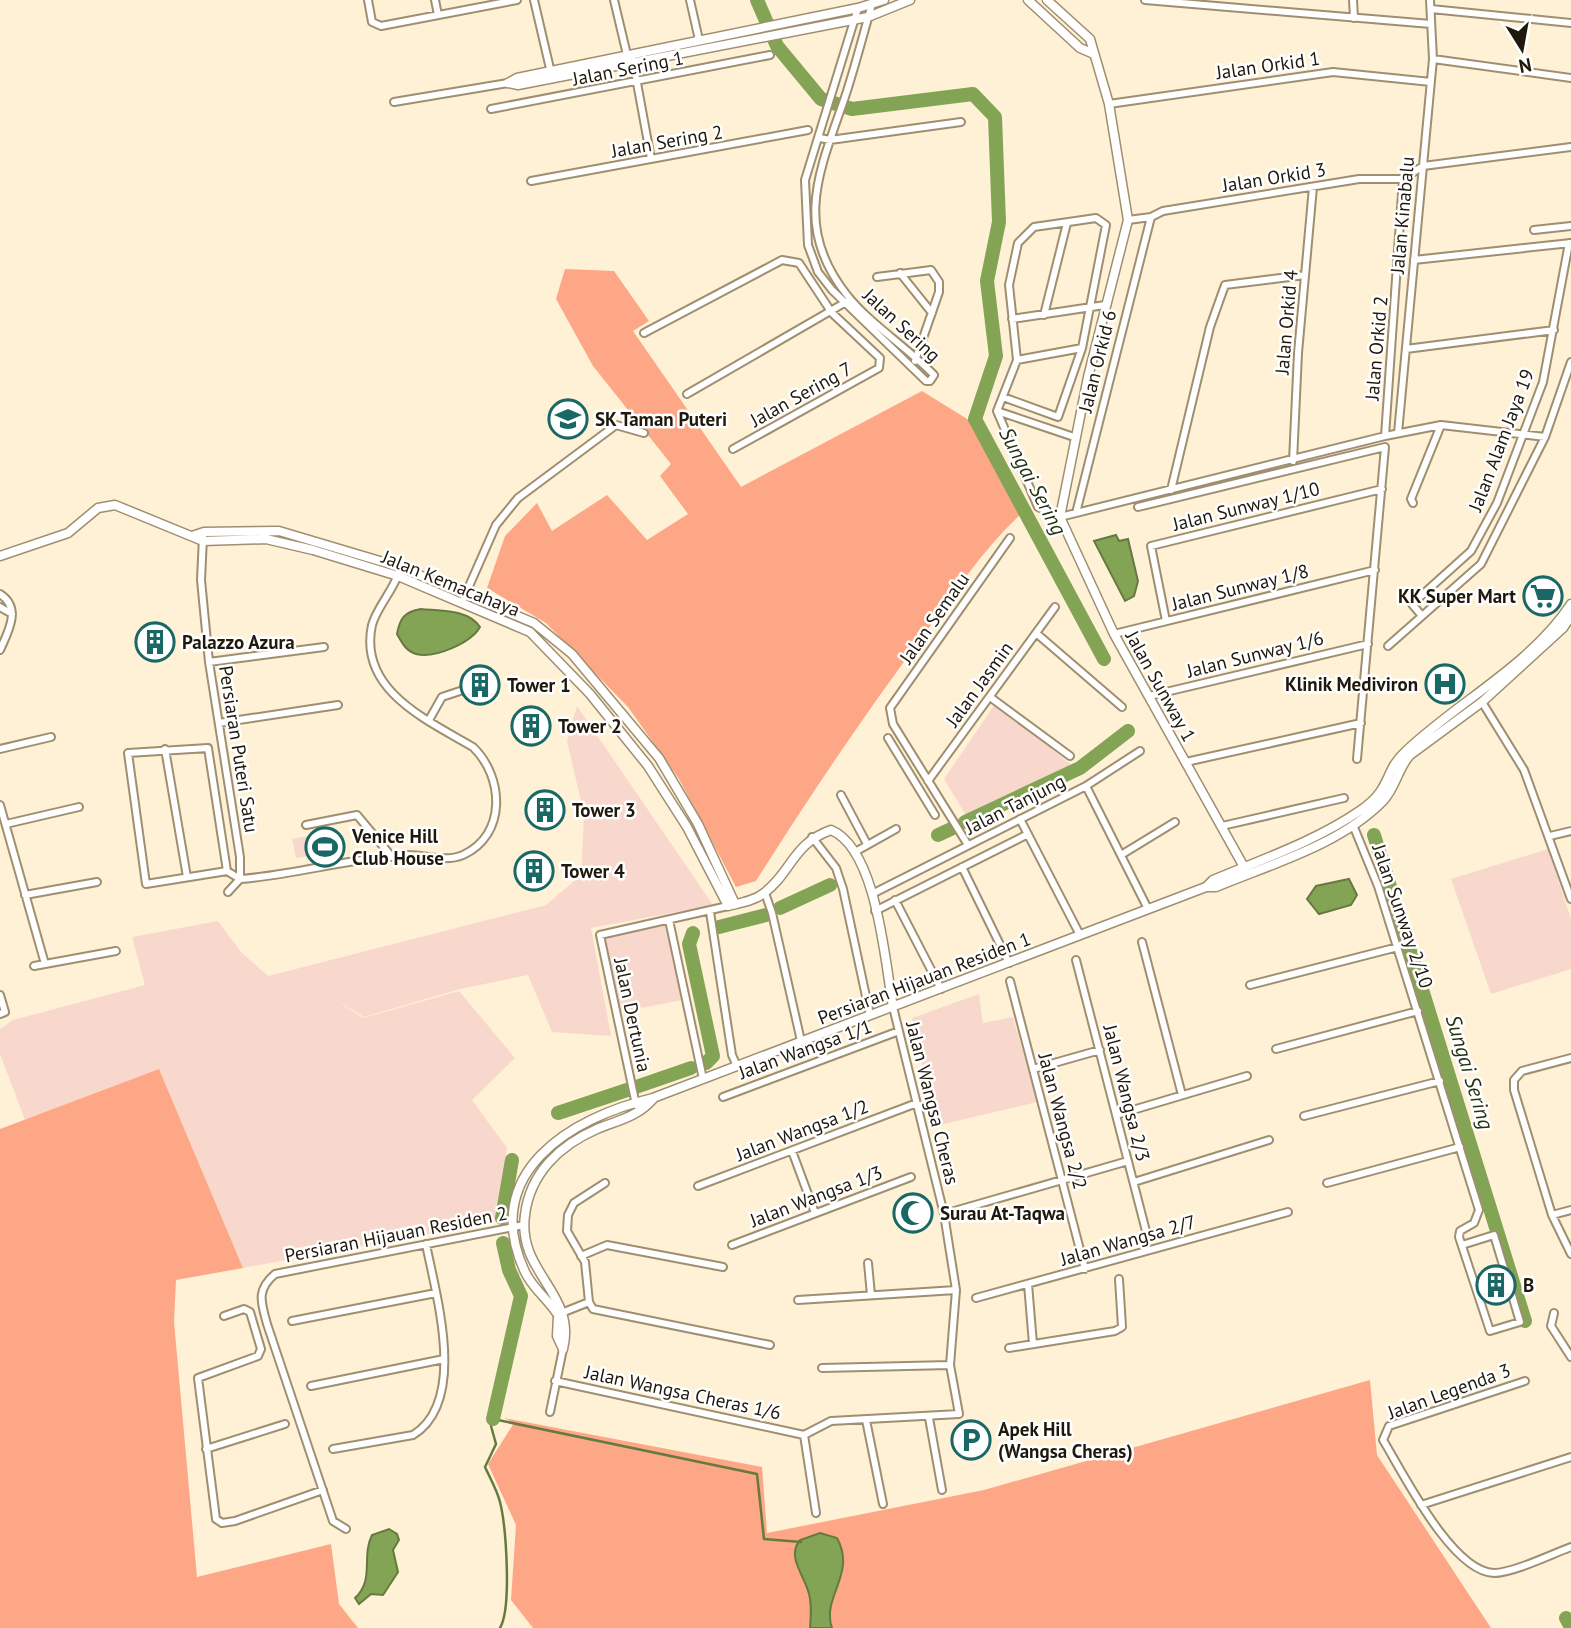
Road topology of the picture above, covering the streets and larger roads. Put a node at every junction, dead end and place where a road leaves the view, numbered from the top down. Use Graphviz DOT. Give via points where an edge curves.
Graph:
graph roads {
  1 [pos="368,0"];
  2 [pos="435,0"];
  3 [pos="517,0"];
  4 [pos="534,0"];
  5 [pos="614,0"];
  6 [pos="690,0"];
  7 [pos="884,0"];
  8 [pos="911,0"];
  9 [pos="1028,0"];
  10 [pos="1047,0"];
  11 [pos="1144,0"];
  12 [pos="1353,0"];
  13 [pos="1430,0"];
  14 [pos="872,4"];
  15 [pos="858,8"];
  16 [pos="1431,9"];
  17 [pos="438,15"];
  18 [pos="868,17"];
  19 [pos="1354,18"];
  20 [pos="855,20"];
  21 [pos="1571,23"];
  22 [pos="1431,24"];
  23 [pos="699,40"];
  24 [pos="1094,54"];
  25 [pos="770,55"];
  26 [pos="630,59"];
  27 [pos="1433,59"];
  28 [pos="552,74"];
  29 [pos="1571,78"];
  30 [pos="1431,82"];
  31 [pos="508,83"];
  32 [pos="638,83"];
  33 [pos="394,102"];
  34 [pos="1109,104"];
  35 [pos="491,109"];
  36 [pos="961,122"];
  37 [pos="808,131"];
  38 [pos="821,135"];
  39 [pos="831,138"];
  40 [pos="1571,147"];
  41 [pos="651,159"];
  42 [pos="1423,166"];
  43 [pos="1404,179"];
  44 [pos="531,181"];
  45 [pos="1313,187"];
  46 [pos="1151,217"];
  47 [pos="1128,220"];
  48 [pos="1067,223"];
  49 [pos="1571,226"];
  50 [pos="1534,230"];
  51 [pos="1570,243"];
  52 [pos="1414,260"];
  53 [pos="900,274"];
  54 [pos="1305,275"];
  55 [pos="877,277"];
  56 [pos="850,298"];
  57 [pos="844,304"];
  58 [pos="1105,305"];
  59 [pos="1092,307"];
  60 [pos="832,313"];
  61 [pos="932,313"];
  62 [pos="1044,315"];
  63 [pos="1012,319"];
  64 [pos="1554,330"];
  65 [pos="644,333"];
  66 [pos="1082,348"];
  67 [pos="1406,349"];
  68 [pos="918,358"];
  69 [pos="1017,360"];
  70 [pos="1571,362"];
  71 [pos="911,365"];
  72 [pos="1073,372"];
  73 [pos="1088,377"];
  74 [pos="687,394"];
  75 [pos="1003,397"];
  76 [pos="997,411"];
  77 [pos="1441,425"];
  78 [pos="644,433"];
  79 [pos="1398,433"];
  80 [pos="1523,433"];
  81 [pos="1385,436"];
  82 [pos="1545,436"];
  83 [pos="1074,437"];
  84 [pos="733,449"];
  85 [pos="1293,461"];
  86 [pos="1171,489"];
  87 [pos="1382,489"];
  88 [pos="1413,503"];
  89 [pos="1138,507"];
  90 [pos="1076,513"];
  91 [pos="1059,517"];
  92 [pos="203,536"];
  93 [pos="1010,538"];
  94 [pos="0,556"];
  95 [pos="1375,570"];
  96 [pos="399,571"];
  97 [pos="0,593"];
  98 [pos="466,593"];
  99 [pos="462,602"];
  100 [pos="1571,604"];
  101 [pos="0,607"];
  102 [pos="1055,607"];
  103 [pos="12,614"];
  104 [pos="1422,616"];
  105 [pos="1571,617"];
  106 [pos="1166,621"];
  107 [pos="1036,633"];
  108 [pos="1114,634"];
  109 [pos="1368,643"];
  110 [pos="1388,646"];
  111 [pos="324,647"];
  112 [pos="0,650"];
  113 [pos="209,662"];
  114 [pos="466,689"];
  115 [pos="1149,696"];
  116 [pos="990,697"];
  117 [pos="1482,702"];
  118 [pos="338,705"];
  119 [pos="1122,707"];
  120 [pos="429,720"];
  121 [pos="219,723"];
  122 [pos="1361,723"];
  123 [pos="51,737"];
  124 [pos="888,738"];
  125 [pos="0,749"];
  126 [pos="165,749"];
  127 [pos="1140,751"];
  128 [pos="1070,756"];
  129 [pos="1357,759"];
  130 [pos="1186,762"];
  131 [pos="928,780"];
  132 [pos="1086,786"];
  133 [pos="841,795"];
  134 [pos="1344,798"];
  135 [pos="1378,798"];
  136 [pos="0,806"];
  137 [pos="79,807"];
  138 [pos="935,815"];
  139 [pos="1020,819"];
  140 [pos="1175,822"];
  141 [pos="5,824"];
  142 [pos="306,825"];
  143 [pos="1353,825"];
  144 [pos="1222,826"];
  145 [pos="896,829"];
  146 [pos="1326,831"];
  147 [pos="1571,831"];
  148 [pos="1028,834"];
  149 [pos="1550,836"];
  150 [pos="812,837"];
  151 [pos="867,844"];
  152 [pos="968,845"];
  153 [pos="855,852"];
  154 [pos="1121,855"];
  155 [pos="1239,856"];
  156 [pos="392,857"];
  157 [pos="1257,861"];
  158 [pos="962,867"];
  159 [pos="1244,867"];
  160 [pos="227,871"];
  161 [pos="1254,871"];
  162 [pos="1236,874"];
  163 [pos="187,877"];
  164 [pos="240,879"];
  165 [pos="97,882"];
  166 [pos="228,892"];
  167 [pos="765,893"];
  168 [pos="872,894"];
  169 [pos="25,895"];
  170 [pos="1571,899"];
  171 [pos="895,900"];
  172 [pos="731,905"];
  173 [pos="1149,909"];
  174 [pos="875,911"];
  175 [pos="710,912"];
  176 [pos="669,920"];
  177 [pos="1080,935"];
  178 [pos="1142,942"];
  179 [pos="1398,947"];
  180 [pos="116,951"];
  181 [pos="1076,960"];
  182 [pos="1009,962"];
  183 [pos="45,964"];
  184 [pos="34,966"];
  185 [pos="1010,981"];
  186 [pos="1250,985"];
  187 [pos="941,989"];
  188 [pos="0,995"];
  189 [pos="893,1007"];
  190 [pos="1418,1011"];
  191 [pos="0,1014"];
  192 [pos="870,1015"];
  193 [pos="899,1031"];
  194 [pos="801,1041"];
  195 [pos="1276,1049"];
  196 [pos="1100,1050"];
  197 [pos="1571,1058"];
  198 [pos="737,1066"];
  199 [pos="1033,1069"];
  200 [pos="1247,1076"];
  201 [pos="703,1079"];
  202 [pos="1440,1081"];
  203 [pos="1182,1095"];
  204 [pos="723,1097"];
  205 [pos="653,1098"];
  206 [pos="635,1103"];
  207 [pos="917,1103"];
  208 [pos="641,1113"];
  209 [pos="1116,1115"];
  210 [pos="1304,1116"];
  211 [pos="562,1134"];
  212 [pos="1269,1140"];
  213 [pos="569,1143"];
  214 [pos="1460,1147"];
  215 [pos="792,1151"];
  216 [pos="1128,1161"];
  217 [pos="911,1177"];
  218 [pos="1062,1181"];
  219 [pos="1134,1182"];
  220 [pos="605,1183"];
  221 [pos="1327,1183"];
  222 [pos="698,1186"];
  223 [pos="1571,1210"];
  224 [pos="1288,1212"];
  225 [pos="816,1213"];
  226 [pos="944,1214"];
  227 [pos="1552,1215"];
  228 [pos="524,1224"];
  229 [pos="513,1227"];
  230 [pos="1147,1235"];
  231 [pos="426,1244"];
  232 [pos="732,1245"];
  233 [pos="1462,1245"];
  234 [pos="1570,1253"];
  235 [pos="581,1256"];
  236 [pos="868,1263"];
  237 [pos="723,1267"];
  238 [pos="1085,1269"];
  239 [pos="1119,1279"];
  240 [pos="1028,1284"];
  241 [pos="956,1290"];
  242 [pos="436,1293"];
  243 [pos="871,1295"];
  244 [pos="976,1298"];
  245 [pos="799,1300"];
  246 [pos="589,1302"];
  247 [pos="1554,1313"];
  248 [pos="561,1314"];
  249 [pos="224,1315"];
  250 [pos="292,1321"];
  251 [pos="1033,1344"];
  252 [pos="770,1345"];
  253 [pos="1009,1348"];
  254 [pos="563,1349"];
  255 [pos="1571,1357"];
  256 [pos="444,1359"];
  257 [pos="950,1365"];
  258 [pos="821,1368"];
  259 [pos="555,1381"];
  260 [pos="1525,1381"];
  261 [pos="312,1386"];
  262 [pos="550,1412"];
  263 [pos="929,1418"];
  264 [pos="866,1420"];
  265 [pos="285,1424"];
  266 [pos="804,1435"];
  267 [pos="333,1449"];
  268 [pos="206,1450"];
  269 [pos="1571,1457"];
  270 [pos="323,1490"];
  271 [pos="942,1490"];
  272 [pos="883,1504"];
  273 [pos="1421,1506"];
  274 [pos="816,1513"];
  275 [pos="346,1529"];
  276 [pos="1571,1547"];
  1 -- 17 [label="street" via="372,22 381,26"];
  2 -- 17 [label="street"];
  3 -- 17 [label="street"];
  4 -- 28 [label="street"];
  5 -- 26 [label="street"];
  6 -- 23 [label="street"];
  7 -- 14 [label="street"];
  8 -- 18 [label="street"];
  9 -- 24 [label="street" via="1080,48"];
  10 -- 24 [label="street" via="1090,39"];
  11 -- 19 [label="street"];
  12 -- 19 [label="street"];
  13 -- 16 [label="street, Jalan Kinabalu"];
  14 -- 15 [label="street"];
  14 -- 18 [label="street, Jalan Sering"];
  15 -- 20 [label="street"];
  15 -- 23 [label="street"];
  16 -- 21 [label="street"];
  16 -- 22 [label="street, Jalan Kinabalu"];
  18 -- 20 [label="street"];
  18 -- 39 [label="street, Jalan Sering"];
  19 -- 22 [label="street"];
  20 -- 26 [label="street"];
  20 -- 38 [label="street, Jalan Sering"];
  22 -- 27 [label="street, Jalan Kinabalu"];
  23 -- 26 [label="street"];
  24 -- 34 [label="street"];
  25 -- 32 [label="street, Jalan Sering 1"];
  26 -- 28 [label="street"];
  26 -- 32 [label="street"];
  27 -- 29 [label="street"];
  27 -- 30 [label="street, Jalan Kinabalu"];
  28 -- 31 [label="street"];
  30 -- 34 [label="street, Jalan Orkid 1" via="1333,72"];
  30 -- 42 [label="street, Jalan Kinabalu"];
  31 -- 33 [label="street"];
  32 -- 35 [label="street, Jalan Sering 1"];
  32 -- 41 [label="street"];
  34 -- 47 [label="street"];
  36 -- 39 [label="street"];
  37 -- 41 [label="street, Jalan Sering 2"];
  38 -- 39 [label="street"];
  38 -- 57 [label="street, Jalan Sering" via="805,180 808,245 818,272"];
  39 -- 56 [label="street, Jalan Sering" via="818,173 815,219 819,244"];
  40 -- 42 [label="street"];
  41 -- 44 [label="street, Jalan Sering 2"];
  42 -- 43 [label="street"];
  42 -- 52 [label="street, Jalan Kinabalu"];
  43 -- 45 [label="street, Jalan Orkid 3" via="1359,179"];
  43 -- 81 [label="street, Jalan Orkid 2"];
  45 -- 46 [label="street, Jalan Orkid 3" via="1163,211"];
  45 -- 54 [label="street, Jalan Orkid 4"];
  46 -- 47 [label="street, Jalan Orkid 3"];
  46 -- 90 [label="street, Jalan Orkid 6"];
  47 -- 58 [label="street"];
  48 -- 59 [label="street" via="1096,218 1106,225"];
  48 -- 62 [label="street"];
  48 -- 63 [label="street" via="1034,227 1018,243 1009,285"];
  49 -- 50 [label="street"];
  51 -- 52 [label="street"];
  51 -- 64 [label="street, Jalan Alam Jaya 19"];
  52 -- 67 [label="street, Jalan Kinabalu"];
  53 -- 55 [label="street"];
  53 -- 61 [label="street"];
  53 -- 61 [label="street" via="931,271 939,282"];
  54 -- 85 [label="street, Jalan Orkid 4"];
  54 -- 86 [label="street" via="1225,285 1207,339"];
  56 -- 57 [label="street"];
  56 -- 68 [label="street, Jalan Sering"];
  57 -- 60 [label="street"];
  57 -- 71 [label="street, Jalan Sering"];
  58 -- 59 [label="street"];
  58 -- 73 [label="street"];
  59 -- 62 [label="street"];
  59 -- 66 [label="street"];
  60 -- 65 [label="street" via="799,264 782,260"];
  60 -- 74 [label="street"];
  60 -- 84 [label="street, Jalan Sering 7" via="880,358 879,368"];
  61 -- 68 [label="street"];
  62 -- 63 [label="street"];
  63 -- 69 [label="street"];
  64 -- 67 [label="street"];
  64 -- 80 [label="street, Jalan Alam Jaya 19" via="1543,382"];
  66 -- 69 [label="street"];
  66 -- 72 [label="street"];
  67 -- 79 [label="street, Jalan Kinabalu"];
  68 -- 71 [label="street"];
  68 -- 71 [label="street, Jalan Sering" via="933,378 926,381"];
  69 -- 75 [label="street"];
  70 -- 82 [label="street"];
  72 -- 73 [label="street"];
  72 -- 75 [label="street" via="1058,417"];
  73 -- 83 [label="street"];
  75 -- 76 [label="street"];
  76 -- 83 [label="street"];
  76 -- 91 [label="street" via="1038,507"];
  77 -- 79 [label="street"];
  77 -- 80 [label="street"];
  77 -- 88 [label="street"];
  78 -- 98 [label="street" via="616,425 518,498 496,525"];
  79 -- 81 [label="street"];
  80 -- 82 [label="street"];
  80 -- 104 [label="street, Jalan Alam Jaya 19" via="1497,503 1471,551 1412,604"];
  81 -- 85 [label="street"];
  82 -- 104 [label="street" via="1481,564"];
  83 -- 91 [label="street"];
  85 -- 86 [label="street"];
  86 -- 90 [label="street"];
  87 -- 89 [label="street" via="1385,447"];
  87 -- 95 [label="street"];
  87 -- 106 [label="street, Jalan Sunway 1/10" via="1151,546"];
  90 -- 91 [label="street"];
  91 -- 108 [label="street, Jalan Sunway 1"];
  92 -- 94 [label="street, Jalan Kemacahaya" via="105,505 68,533"];
  92 -- 96 [label="street, Jalan Kemacahaya" via="266,539"];
  92 -- 113 [label="street, Persiaran Puteri Satu" via="201,580"];
  93 -- 131 [label="street, Jalan Semalu" via="890,708 890,719"];
  95 -- 106 [label="street, Jalan Sunway 1/8"];
  95 -- 109 [label="street"];
  96 -- 98 [label="street, Jalan Kemacahaya"];
  96 -- 99 [label="street, Jalan Kemacahaya"];
  96 -- 120 [label="street" via="373,622 372,662 398,700"];
  97 -- 103 [label="street"];
  98 -- 99 [label="street"];
  98 -- 172 [label="street, Jalan Kemacahaya" via="534,623 572,654 659,758 698,824"];
  99 -- 172 [label="street, Jalan Kemacahaya" via="530,632 590,694 648,766"];
  100 -- 135 [label="street" via="1557,624 1479,695 1406,751"];
  101 -- 103 [label="street"];
  102 -- 107 [label="street, Jalan Jasmin"];
  103 -- 112 [label="street"];
  104 -- 110 [label="street"];
  105 -- 117 [label="street, Persiaran Hijauan Residen 1"];
  106 -- 108 [label="street, Jalan Sunway 1/8"];
  107 -- 116 [label="street, Jalan Jasmin"];
  107 -- 119 [label="street"];
  108 -- 115 [label="street, Jalan Sunway 1"];
  109 -- 115 [label="street, Jalan Sunway 1/6"];
  109 -- 122 [label="street"];
  111 -- 113 [label="street"];
  113 -- 121 [label="street, Persiaran Puteri Satu"];
  114 -- 120 [label="street" via="442,697"];
  115 -- 130 [label="street, Jalan Sunway 1"];
  116 -- 128 [label="street"];
  116 -- 131 [label="street, Jalan Jasmin"];
  117 -- 143 [label="street, Persiaran Hijauan Residen 1" via="1410,755 1385,799"];
  117 -- 149 [label="street" via="1524,770"];
  118 -- 121 [label="street"];
  120 -- 156 [label="street" via="484,757 495,792 494,826 475,849 459,856"];
  121 -- 164 [label="street, Persiaran Puteri Satu"];
  122 -- 129 [label="street"];
  122 -- 130 [label="street"];
  123 -- 125 [label="street"];
  124 -- 138 [label="street"];
  126 -- 160 [label="street" via="205,747 210,751"];
  126 -- 163 [label="street"];
  126 -- 163 [label="street" via="128,753 146,884"];
  127 -- 132 [label="street"];
  130 -- 144 [label="street, Jalan Sunway 1"];
  131 -- 152 [label="street"];
  132 -- 139 [label="street, Jalan Tanjung"];
  132 -- 154 [label="street, Jalan Tanjung"];
  133 -- 151 [label="street"];
  134 -- 144 [label="street"];
  135 -- 143 [label="street, Jalan Sunway 2/10"];
  135 -- 146 [label="street, Persiaran Hijauan Residen 1"];
  136 -- 141 [label="street"];
  137 -- 141 [label="street"];
  139 -- 148 [label="street"];
  139 -- 152 [label="street, Jalan Tanjung"];
  140 -- 154 [label="street"];
  141 -- 169 [label="street"];
  142 -- 156 [label="street" via="357,815"];
  143 -- 146 [label="street, Jalan Sunway 2/10"];
  143 -- 161 [label="street, Persiaran Hijauan Residen 1"];
  143 -- 179 [label="street, Jalan Sunway 2/10"];
  144 -- 155 [label="street, Jalan Sunway 1"];
  145 -- 151 [label="street"];
  146 -- 157 [label="street, Persiaran Hijauan Residen 1"];
  147 -- 149 [label="street"];
  148 -- 158 [label="street"];
  148 -- 177 [label="street"];
  149 -- 170 [label="street"];
  150 -- 153 [label="street" via="831,830 846,839"];
  150 -- 167 [label="street"];
  150 -- 192 [label="street" via="836,868 843,889"];
  151 -- 153 [label="street"];
  152 -- 168 [label="street, Jalan Tanjung"];
  153 -- 168 [label="street"];
  154 -- 173 [label="street, Jalan Tanjung"];
  155 -- 157 [label="street"];
  155 -- 159 [label="street, Jalan Sunway 1"];
  155 -- 162 [label="street"];
  156 -- 164 [label="street"];
  157 -- 159 [label="street, Persiaran Hijauan Residen 1"];
  158 -- 171 [label="street"];
  158 -- 182 [label="street"];
  159 -- 161 [label="street"];
  159 -- 162 [label="street, Persiaran Hijauan Residen 1"];
  160 -- 163 [label="street"];
  160 -- 164 [label="street"];
  161 -- 162 [label="street, Persiaran Hijauan Residen 1"];
  162 -- 173 [label="street, Persiaran Hijauan Residen 1"];
  164 -- 166 [label="street"];
  165 -- 169 [label="street"];
  167 -- 172 [label="street"];
  167 -- 194 [label="street"];
  168 -- 174 [label="street"];
  169 -- 183 [label="street"];
  171 -- 174 [label="street"];
  171 -- 187 [label="street"];
  172 -- 175 [label="street"];
  173 -- 177 [label="street, Persiaran Hijauan Residen 1"];
  174 -- 189 [label="street"];
  175 -- 176 [label="street"];
  175 -- 198 [label="street"];
  176 -- 201 [label="street"];
  176 -- 206 [label="street, Jalan Dertunia" via="600,934"];
  177 -- 182 [label="street, Persiaran Hijauan Residen 1"];
  178 -- 203 [label="street"];
  179 -- 186 [label="street"];
  179 -- 190 [label="street, Jalan Sunway 2/10"];
  180 -- 183 [label="street"];
  181 -- 196 [label="street, Jalan Wangsa 2/3"];
  182 -- 187 [label="street, Persiaran Hijauan Residen 1"];
  183 -- 184 [label="street"];
  185 -- 199 [label="street, Jalan Wangsa 2/2"];
  187 -- 189 [label="street, Persiaran Hijauan Residen 1"];
  188 -- 191 [label="street" via="5,1012"];
  189 -- 192 [label="street, Persiaran Hijauan Residen 1"];
  189 -- 193 [label="street, Jalan Wangsa Cheras"];
  190 -- 195 [label="street"];
  190 -- 202 [label="street, Jalan Sunway 2/10"];
  192 -- 194 [label="street, Persiaran Hijauan Residen 1"];
  193 -- 204 [label="street, Jalan Wangsa 1/1"];
  193 -- 207 [label="street, Jalan Wangsa Cheras"];
  194 -- 198 [label="street, Persiaran Hijauan Residen 1"];
  196 -- 199 [label="street"];
  196 -- 209 [label="street, Jalan Wangsa 2/3"];
  197 -- 227 [label="street" via="1522,1071 1514,1080"];
  198 -- 201 [label="street, Persiaran Hijauan Residen 1"];
  199 -- 218 [label="street, Jalan Wangsa 2/2"];
  200 -- 203 [label="street"];
  201 -- 205 [label="street, Persiaran Hijauan Residen 1"];
  202 -- 210 [label="street"];
  202 -- 214 [label="street, Jalan Sunway 2/10"];
  203 -- 209 [label="street"];
  205 -- 206 [label="street, Persiaran Hijauan Residen 1"];
  205 -- 208 [label="street"];
  206 -- 208 [label="street, Jalan Dertunia"];
  206 -- 211 [label="street, Persiaran Hijauan Residen 1"];
  207 -- 215 [label="street, Jalan Wangsa 1/2"];
  207 -- 226 [label="street, Jalan Wangsa Cheras"];
  208 -- 213 [label="street"];
  209 -- 216 [label="street, Jalan Wangsa 2/3"];
  211 -- 213 [label="street"];
  211 -- 229 [label="street, Persiaran Hijauan Residen 1" via="527,1170"];
  212 -- 219 [label="street"];
  213 -- 228 [label="street" via="538,1175"];
  214 -- 221 [label="street"];
  214 -- 233 [label="street, Jalan Sunway 2/10" via="1479,1210 1474,1223 1460,1231"];
  215 -- 222 [label="street, Jalan Wangsa 1/2"];
  215 -- 225 [label="street"];
  216 -- 218 [label="street"];
  216 -- 219 [label="street, Jalan Wangsa 2/3"];
  217 -- 225 [label="street, Jalan Wangsa 1/3"];
  218 -- 226 [label="street"];
  218 -- 238 [label="street, Jalan Wangsa 2/2"];
  219 -- 230 [label="street, Jalan Wangsa 2/3"];
  220 -- 235 [label="street" via="574,1203 568,1215 567,1231"];
  223 -- 227 [label="street"];
  224 -- 238 [label="street, Jalan Wangsa 2/7"];
  225 -- 232 [label="street, Jalan Wangsa 1/3"];
  226 -- 241 [label="street, Jalan Wangsa Cheras"];
  227 -- 234 [label="street"];
  228 -- 229 [label="street, Persiaran Hijauan Residen 2"];
  228 -- 248 [label="street" via="533,1266 558,1299"];
  229 -- 231 [label="street, Persiaran Hijauan Residen 2"];
  229 -- 248 [label="street, Persiaran Hijauan Residen 1" via="528,1279"];
  231 -- 242 [label="street"];
  231 -- 270 [label="street, Persiaran Hijauan Residen 2" via="275,1274 260,1291"];
  233 -- 233 [label="street" via="1490,1331 1520,1322 1494,1235"];
  235 -- 237 [label="street" via="607,1245"];
  235 -- 246 [label="street"];
  236 -- 243 [label="street"];
  238 -- 240 [label="street, Jalan Wangsa 2/7"];
  239 -- 251 [label="street" via="1122,1327"];
  240 -- 244 [label="street, Jalan Wangsa 2/7"];
  240 -- 251 [label="street"];
  241 -- 243 [label="street"];
  241 -- 257 [label="street, Jalan Wangsa Cheras"];
  242 -- 250 [label="street"];
  242 -- 256 [label="street"];
  243 -- 245 [label="street"];
  246 -- 248 [label="street"];
  246 -- 252 [label="street" via="593,1309"];
  247 -- 255 [label="street" via="1551,1326"];
  248 -- 254 [label="street"];
  249 -- 268 [label="street" via="250,1312 261,1349 258,1356 198,1378"];
  251 -- 253 [label="street"];
  254 -- 259 [label="street"];
  256 -- 261 [label="street"];
  256 -- 267 [label="street" via="437,1409 425,1428 413,1435"];
  257 -- 258 [label="street"];
  257 -- 263 [label="street, Jalan Wangsa Cheras" via="959,1414"];
  259 -- 262 [label="street"];
  259 -- 266 [label="street, Jalan Wangsa Cheras 1/6"];
  260 -- 273 [label="street, Jalan Legenda 3" via="1390,1426 1383,1440"];
  263 -- 264 [label="street"];
  263 -- 271 [label="street"];
  264 -- 266 [label="street" via="831,1421"];
  264 -- 272 [label="street"];
  265 -- 268 [label="street"];
  266 -- 274 [label="street"];
  268 -- 270 [label="street" via="216,1519 222,1524"];
  269 -- 273 [label="street"];
  270 -- 275 [label="street" via="333,1521"];
  273 -- 276 [label="street" via="1434,1527 1480,1570 1497,1573"];
}
